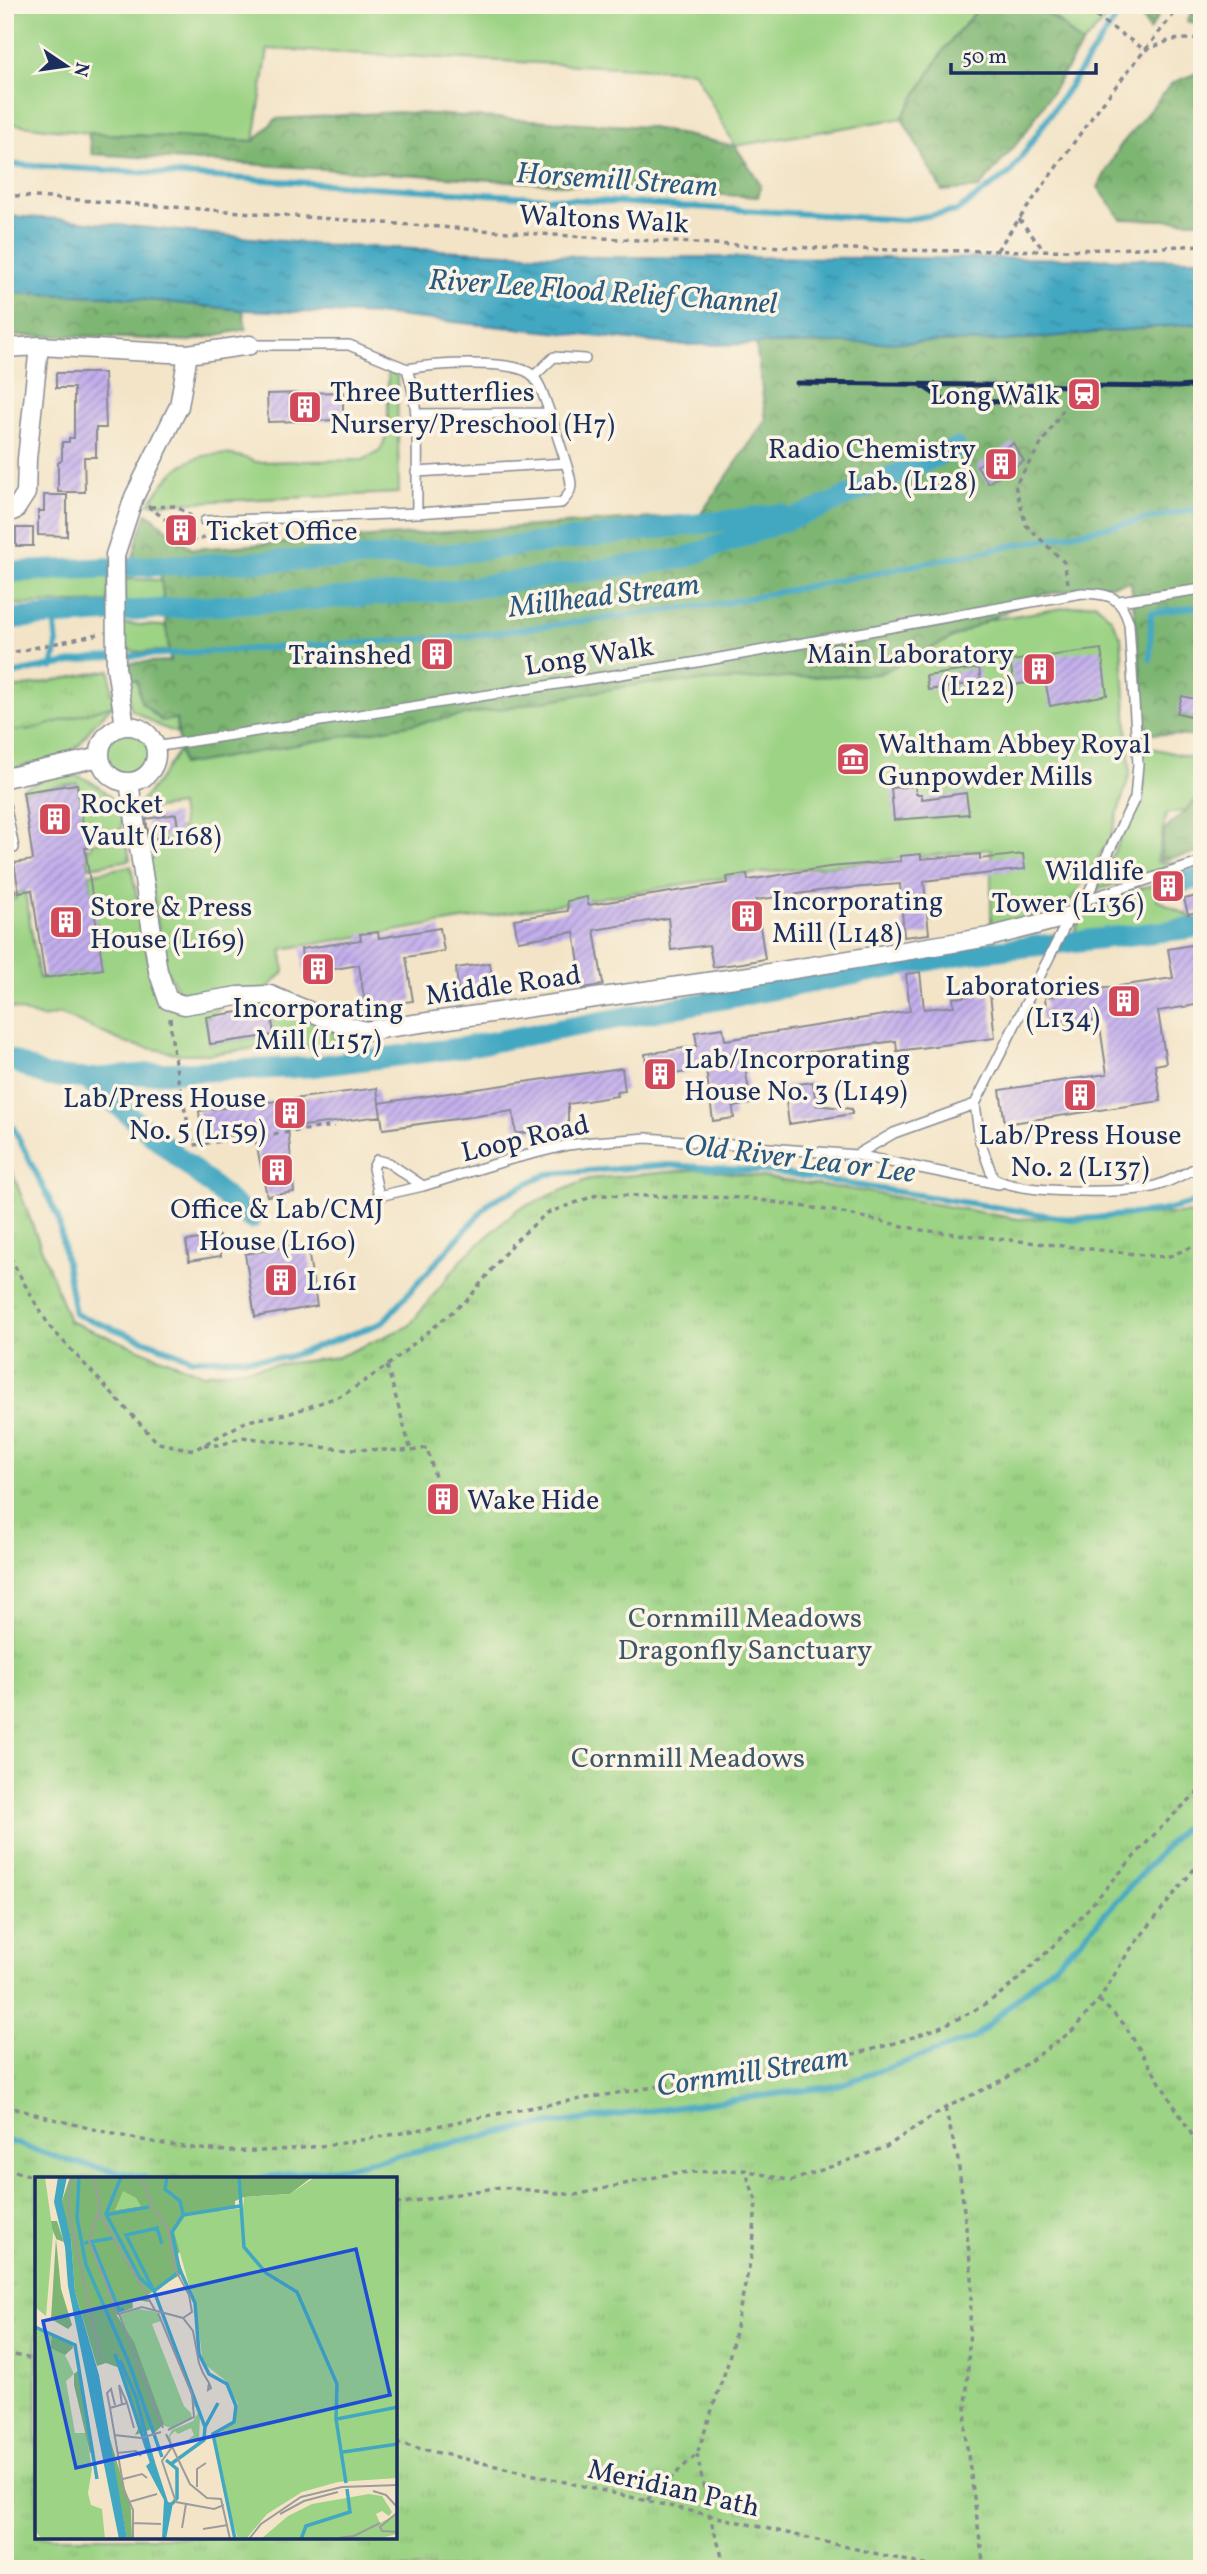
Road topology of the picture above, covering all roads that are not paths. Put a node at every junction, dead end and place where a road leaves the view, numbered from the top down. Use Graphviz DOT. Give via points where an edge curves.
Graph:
graph roads {
  1 [pos="250,345"];
  2 [pos="39,346"];
  3 [pos="5,348"];
  4 [pos="188,354"];
  5 [pos="585,359"];
  6 [pos="407,369"];
  7 [pos="533,377"];
  8 [pos="550,413"];
  9 [pos="416,414"];
  10 [pos="566,463"];
  11 [pos="416,472"];
  12 [pos="417,513"];
  13 [pos="5,514"];
  14 [pos="202,522"];
  15 [pos="1202,589"];
  16 [pos="1119,601"];
  17 [pos="125,726"];
  18 [pos="154,747"];
  19 [pos="100,757"];
  20 [pos="5,778"];
  21 [pos="129,782"];
  22 [pos="5,804"];
  23 [pos="14,848"];
  24 [pos="1202,862"];
  25 [pos="1085,900"];
  26 [pos="1066,923"];
  27 [pos="975,1104"];
  28 [pos="856,1155"];
  29 [pos="1202,1165"];
  30 [pos="1004,1185"];
  31 [pos="423,1186"];
  1 -- 4 [label="street"];
  1 -- 6 [label="lane" via="349,345"];
  2 -- 3 [label="street"];
  2 -- 4 [label="street"];
  2 -- 13 [label="street" via="26,493 15,510"];
  4 -- 17 [label="street" via="179,406 115,555 116,667"];
  5 -- 7 [label="lane" via="554,357"];
  6 -- 7 [label="lane" via="484,365 512,368"];
  6 -- 9 [label="lane"];
  7 -- 8 [label="lane"];
  8 -- 9 [label="lane"];
  8 -- 10 [label="lane"];
  9 -- 11 [label="lane"];
  10 -- 11 [label="lane"];
  10 -- 12 [label="lane" via="572,485 570,495 561,503"];
  11 -- 12 [label="lane"];
  12 -- 14 [label="lane"];
  15 -- 16 [label="lane"];
  16 -- 18 [label="lane, Long Walk" via="1097,593 1071,595 686,664"];
  16 -- 25 [label="lane" via="1129,624 1138,765 1135,798"];
  17 -- 18 [label="street" via="142,730"];
  17 -- 19 [label="street" via="104,740"];
  18 -- 21 [label="street" via="151,769"];
  19 -- 20 [label="street"];
  19 -- 21 [label="street" via="113,778"];
  21 -- 26 [label="street, Middle Road" via="158,971 168,1000 184,1005 270,995 365,1031 769,973"];
  22 -- 23 [label="lane"];
  24 -- 25 [label="lane"];
  25 -- 26 [label="lane"];
  26 -- 27 [label="lane"];
  27 -- 28 [label="lane" via="894,1133"];
  27 -- 30 [label="lane" via="980,1141 993,1178"];
  28 -- 30 [label="lane, Loop Road"];
  28 -- 31 [label="lane, Loop Road" via="647,1138 568,1145"];
  29 -- 30 [label="lane, Loop Road" via="1149,1188 1066,1191"];
  31 -- 31 [label="lane, Loop Road" via="379,1196 373,1168 377,1160 388,1163"];
}
